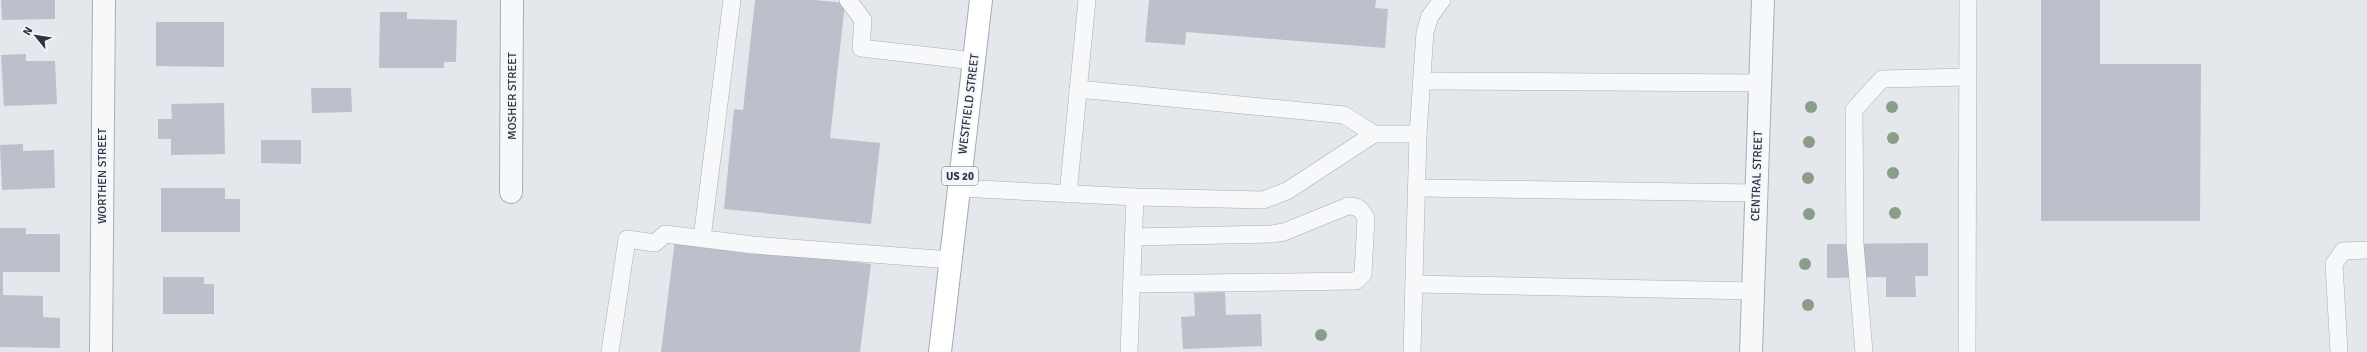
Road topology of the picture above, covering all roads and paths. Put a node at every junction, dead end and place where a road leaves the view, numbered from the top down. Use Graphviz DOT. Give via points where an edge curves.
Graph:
graph roads {
  1 [pos="104,0"];
  2 [pos="512,0"];
  3 [pos="732,0"];
  4 [pos="848,0"];
  5 [pos="981,0"];
  6 [pos="1087,0"];
  7 [pos="1442,0"];
  8 [pos="1763,0"];
  9 [pos="1968,0"];
  10 [pos="974,61"];
  11 [pos="1967,77"];
  12 [pos="1422,81"];
  13 [pos="1760,83"];
  14 [pos="1078,89"];
  15 [pos="1374,134"];
  16 [pos="1418,134"];
  17 [pos="959,188"];
  18 [pos="1416,188"];
  19 [pos="512,192"];
  20 [pos="1068,194"];
  21 [pos="1756,194"];
  22 [pos="1135,197"];
  23 [pos="1133,237"];
  24 [pos="702,238"];
  25 [pos="2367,250"];
  26 [pos="951,260"];
  27 [pos="1132,284"];
  28 [pos="1414,284"];
  29 [pos="1753,291"];
  30 [pos="101,352"];
  31 [pos="610,352"];
  32 [pos="940,352"];
  33 [pos="1129,352"];
  34 [pos="1412,352"];
  35 [pos="1751,352"];
  36 [pos="1864,352"];
  37 [pos="1967,352"];
  38 [pos="2339,352"];
  1 -- 30 [label="street, WORTHEN STREET"];
  2 -- 19 [label="street, MOSHER STREET"];
  3 -- 24 [label="lane"];
  4 -- 10 [label="lane" via="863,20 861,48"];
  5 -- 10 [label="main road, WESTFIELD STREET / US 20"];
  6 -- 14 [label="lane"];
  7 -- 12 [label="lane" via="1430,16 1425,32"];
  8 -- 13 [label="street, CENTRAL STREET"];
  9 -- 11 [label="lane"];
  10 -- 17 [label="main road, WESTFIELD STREET / US 20"];
  11 -- 36 [label="lane" via="1882,79 1854,110 1855,244"];
  11 -- 37 [label="lane"];
  12 -- 13 [label="lane"];
  12 -- 16 [label="lane"];
  13 -- 21 [label="street, CENTRAL STREET"];
  14 -- 15 [label="lane" via="1344,115"];
  14 -- 20 [label="lane"];
  15 -- 16 [label="lane"];
  15 -- 22 [label="lane" via="1287,191 1264,200"];
  16 -- 18 [label="lane"];
  17 -- 20 [label="lane"];
  17 -- 26 [label="main road, WESTFIELD STREET / US 20"];
  18 -- 21 [label="lane"];
  18 -- 28 [label="lane"];
  20 -- 22 [label="lane"];
  21 -- 29 [label="street, CENTRAL STREET"];
  22 -- 23 [label="lane"];
  23 -- 27 [label="lane"];
  23 -- 27 [label="lane" via="1272,234 1284,232 1348,206 1356,206 1366,218 1363,274 1356,281"];
  24 -- 26 [label="lane" via="753,245"];
  24 -- 31 [label="lane" via="665,234 655,243 627,239"];
  25 -- 38 [label="lane" via="2343,251 2334,264"];
  26 -- 32 [label="main road, WESTFIELD STREET / US 20"];
  27 -- 33 [label="lane"];
  28 -- 29 [label="lane"];
  28 -- 34 [label="lane"];
  29 -- 35 [label="street, CENTRAL STREET"];
}
